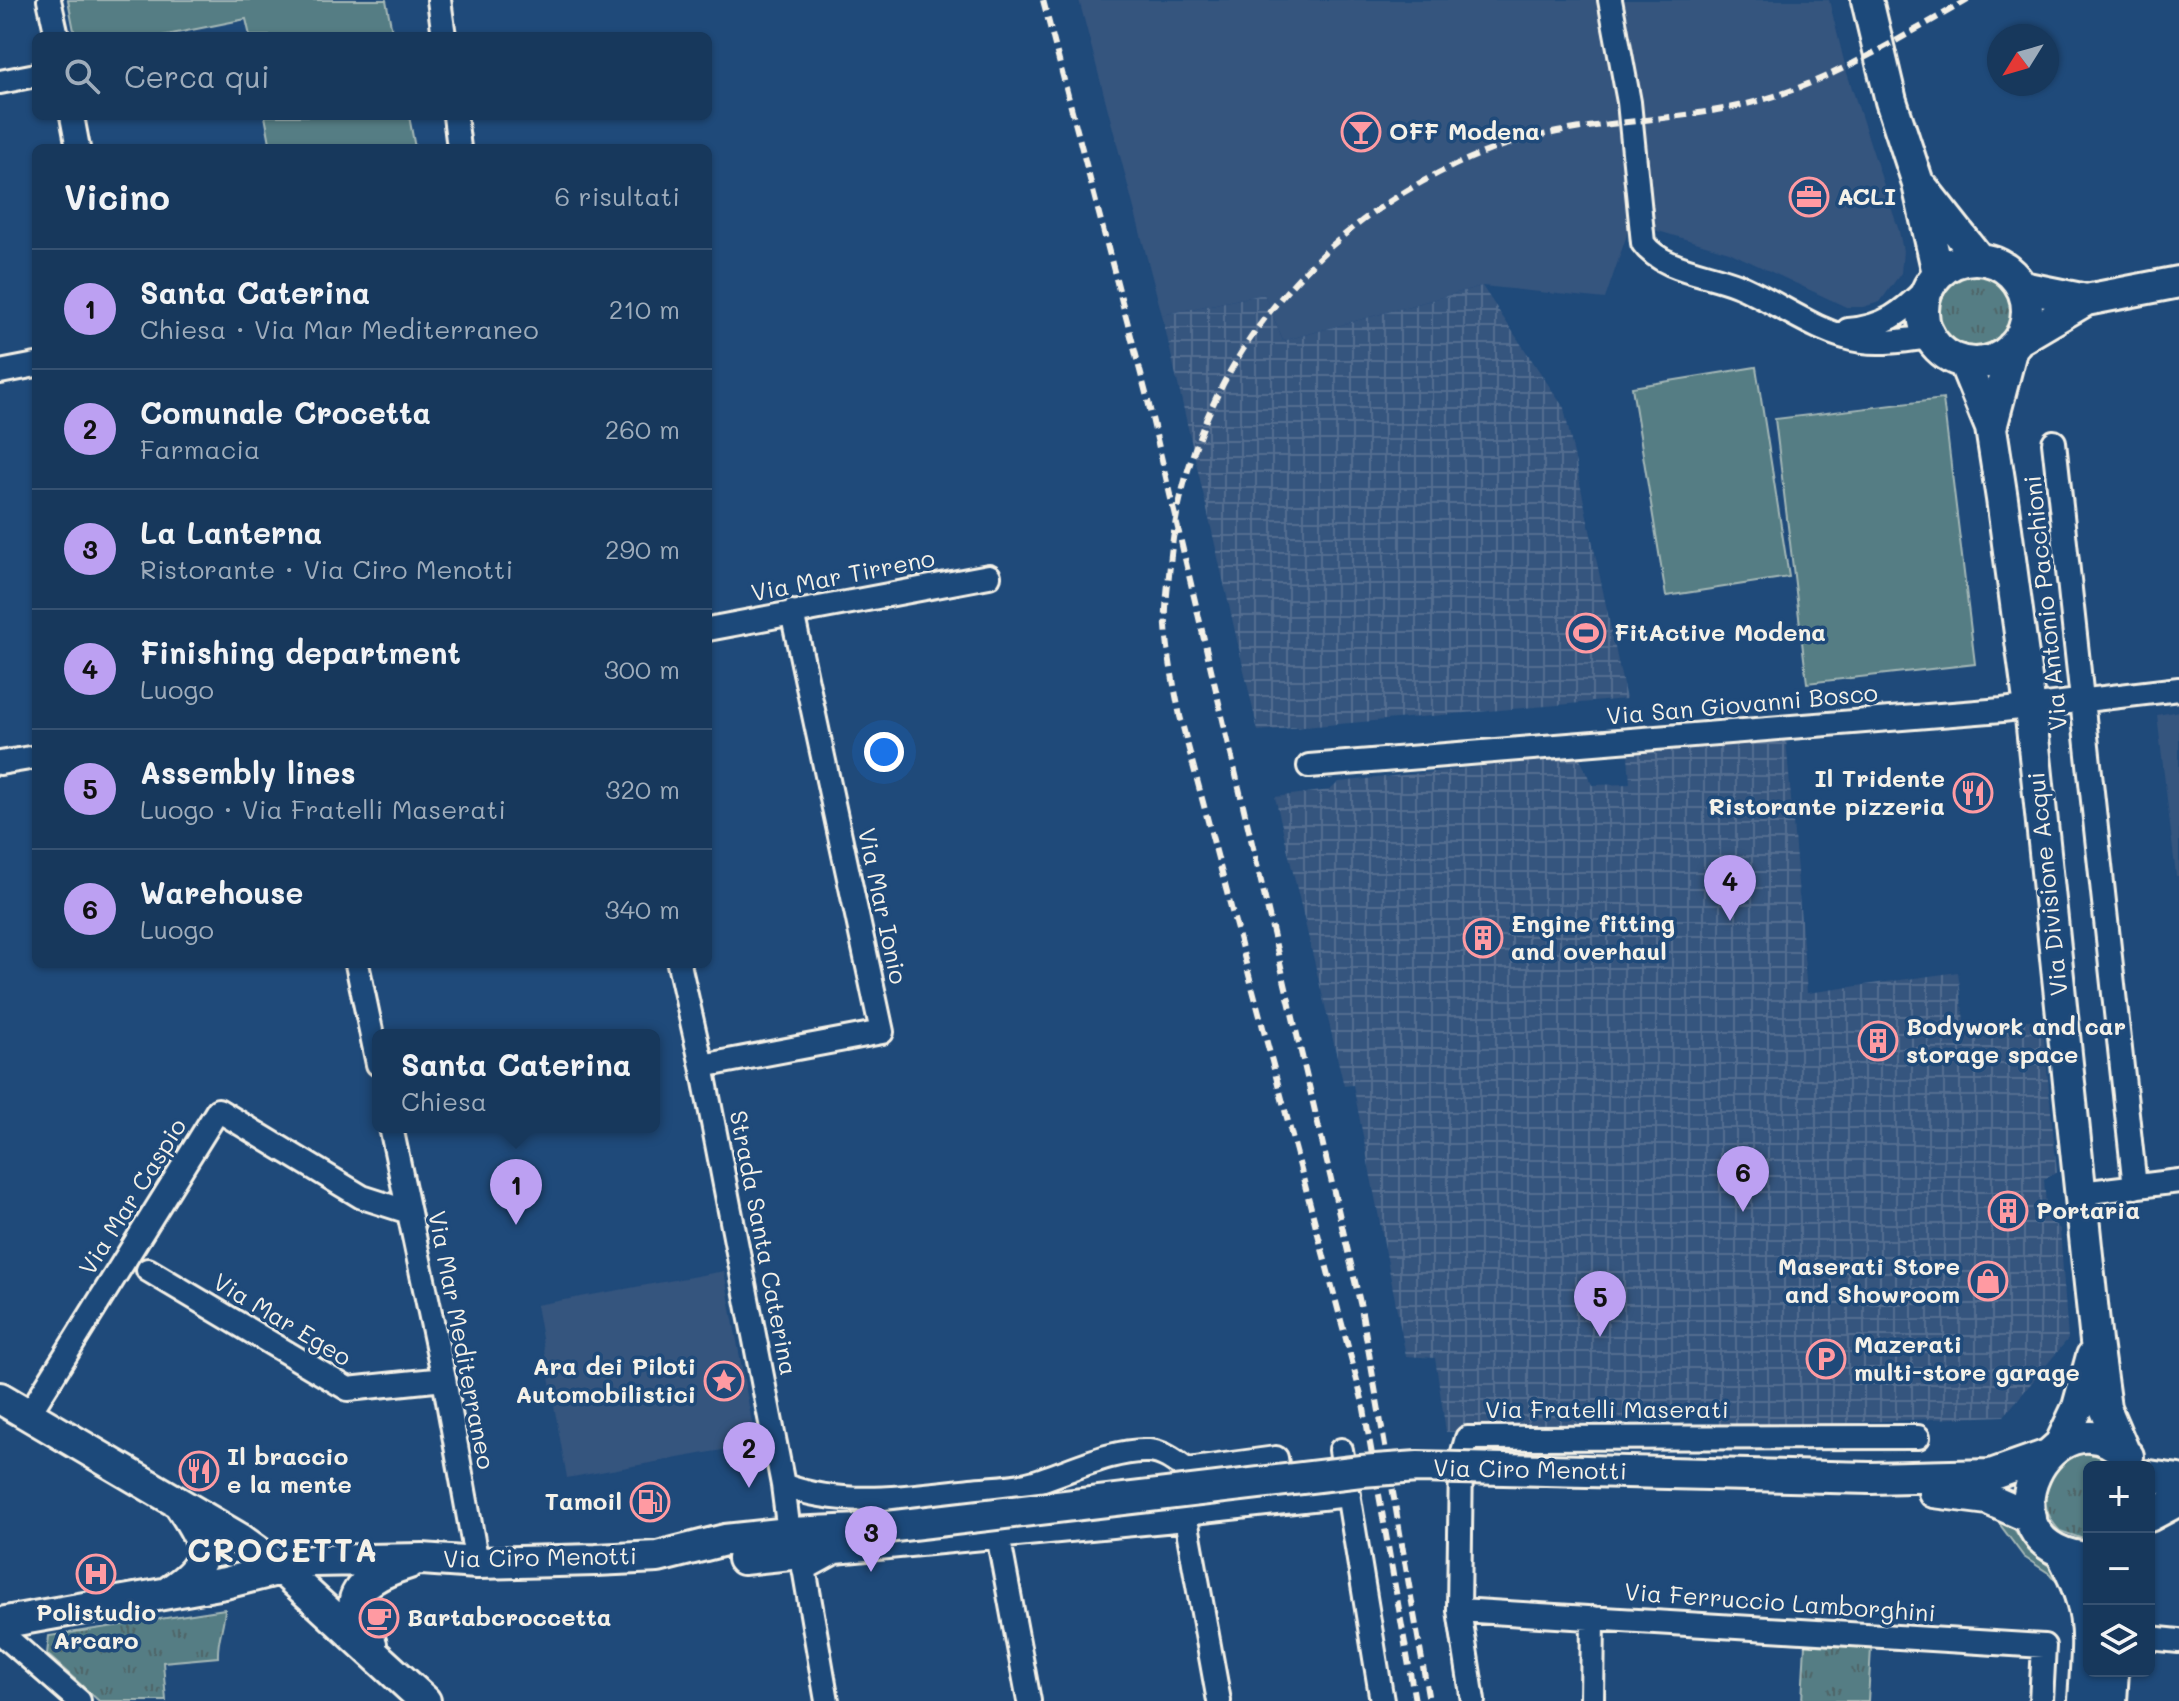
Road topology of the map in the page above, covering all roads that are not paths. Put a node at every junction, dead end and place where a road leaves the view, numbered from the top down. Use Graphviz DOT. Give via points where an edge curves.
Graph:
graph roads {
  1 [pos="49,0"];
  2 [pos="439,0"];
  3 [pos="1610,0"];
  4 [pos="1867,0"];
  5 [pos="56,32"];
  6 [pos="443,32"];
  7 [pos="32,76"];
  8 [pos="0,82"];
  9 [pos="73,120"];
  10 [pos="456,120"];
  11 [pos="77,144"];
  12 [pos="458,144"];
  13 [pos="1917,180"];
  14 [pos="1979,259"];
  15 [pos="1933,280"];
  16 [pos="2179,282"];
  17 [pos="2022,287"];
  18 [pos="2086,300"];
  19 [pos="1830,331"];
  20 [pos="1930,337"];
  21 [pos="2015,344"];
  22 [pos="1964,362"];
  23 [pos="32,366"];
  24 [pos="0,372"];
  25 [pos="1991,428"];
  26 [pos="2054,442"];
  27 [pos="989,576"];
  28 [pos="792,612"];
  29 [pos="712,628"];
  30 [pos="2179,689"];
  31 [pos="2084,700"];
  32 [pos="2030,708"];
  33 [pos="32,758"];
  34 [pos="0,763"];
  35 [pos="1309,766"];
  36 [pos="358,968"];
  37 [pos="680,968"];
  38 [pos="372,1035"];
  39 [pos="702,1066"];
  40 [pos="392,1133"];
  41 [pos="2179,1181"];
  42 [pos="2135,1187"];
  43 [pos="2081,1193"];
  44 [pos="409,1212"];
  45 [pos="148,1270"];
  46 [pos="2096,1342"];
  47 [pos="444,1379"];
  48 [pos="0,1398"];
  49 [pos="29,1414"];
  50 [pos="1918,1437"];
  51 [pos="1341,1450"];
  52 [pos="2053,1450"];
  53 [pos="2130,1459"];
  54 [pos="1187,1470"];
  55 [pos="2155,1477"];
  56 [pos="1870,1478"];
  57 [pos="2179,1480"];
  58 [pos="783,1485"];
  59 [pos="1349,1495"];
  60 [pos="2179,1500"];
  61 [pos="177,1502"];
  62 [pos="1284,1502"];
  63 [pos="2155,1513"];
  64 [pos="1190,1516"];
  65 [pos="2031,1518"];
  66 [pos="998,1535"];
  67 [pos="798,1552"];
  68 [pos="2075,1555"];
  69 [pos="422,1559"];
  70 [pos="477,1563"];
  71 [pos="279,1567"];
  72 [pos="168,1592"];
  73 [pos="1459,1610"];
  74 [pos="1593,1618"];
  75 [pos="0,1623"];
  76 [pos="0,1632"];
  77 [pos="2155,1639"];
  78 [pos="2179,1641"];
  79 [pos="376,1657"];
  80 [pos="2113,1677"];
  81 [pos="79,1701"];
  82 [pos="425,1701"];
  83 [pos="827,1701"];
  84 [pos="1029,1701"];
  85 [pos="1219,1701"];
  86 [pos="1382,1701"];
  87 [pos="1473,1701"];
  88 [pos="1592,1701"];
  89 [pos="2041,1701"];
  90 [pos="2084,1701"];
  91 [pos="2111,1701"];
  1 -- 5 [label="street"];
  2 -- 6 [label="street"];
  3 -- 19 [label="street" via="1629,102 1643,243 1658,258 1738,285"];
  4 -- 13 [label="main road"];
  7 -- 8 [label="street"];
  9 -- 11 [label="street"];
  10 -- 12 [label="street"];
  13 -- 14 [label="main road"];
  13 -- 15 [label="main road"];
  14 -- 15 [label="main road" via="1959,261"];
  14 -- 17 [label="main road" via="2000,265"];
  15 -- 19 [label="street" via="1897,317 1874,327"];
  15 -- 20 [label="main road" via="1923,319"];
  16 -- 18 [label="main road"];
  17 -- 18 [label="main road"];
  17 -- 21 [label="main road" via="2027,311"];
  18 -- 21 [label="main road"];
  19 -- 20 [label="street" via="1863,341"];
  20 -- 22 [label="main road" via="1940,350"];
  21 -- 22 [label="main road" via="1992,360"];
  21 -- 25 [label="main road, Via Divisione Acqui"];
  22 -- 25 [label="main road, Via Divisione Acqui"];
  23 -- 24 [label="street"];
  25 -- 32 [label="main road, Via Divisione Acqui"];
  26 -- 31 [label="street, Via Antonio Pacchioni"];
  27 -- 28 [label="street, Via Mar Tirreno"];
  28 -- 29 [label="street, Via Mar Tirreno"];
  28 -- 39 [label="street, Via Mar Ionio" via="882,1032"];
  30 -- 31 [label="street, Via San Giovanni Bosco"];
  31 -- 32 [label="street, Via San Giovanni Bosco"];
  31 -- 42 [label="street, Via Antonio Pacchioni"];
  32 -- 35 [label="street, Via San Giovanni Bosco"];
  32 -- 43 [label="main road, Via Divisione Acqui"];
  33 -- 34 [label="street"];
  36 -- 38 [label="street"];
  37 -- 39 [label="street, Strada Santa Caterina"];
  39 -- 58 [label="street, Strada Santa Caterina"];
  40 -- 44 [label="street, Via Mar Mediterraneo"];
  41 -- 42 [label="street"];
  42 -- 43 [label="street"];
  43 -- 46 [label="main road, Via Divisione Acqui"];
  44 -- 47 [label="street, Via Mar Mediterraneo"];
  44 -- 49 [label="street, Via Mar Caspio" via="362,1197 218,1110"];
  45 -- 47 [label="street, Via Mar Egeo" via="348,1389"];
  46 -- 52 [label="main road, Via Divisione Acqui" via="2078,1407"];
  46 -- 53 [label="main road, Via Divisione Acqui" via="2105,1408"];
  47 -- 70 [label="street, Via Mar Mediterraneo"];
  48 -- 49 [label="main road"];
  49 -- 61 [label="main road"];
  50 -- 73 [label="street, Via Fratelli Maserati" via="1467,1438 1461,1459"];
  51 -- 59 [label="street"];
  52 -- 53 [label="main road, Via Ciro Menotti" via="2086,1439 2112,1445"];
  52 -- 56 [label="main road, Via Ciro Menotti" via="1991,1475"];
  52 -- 65 [label="main road, Via Divisione Acqui" via="2029,1485"];
  54 -- 58 [label="street" via="1149,1451 1092,1462 1030,1483 900,1498 848,1499"];
  54 -- 62 [label="street" via="1276,1458"];
  54 -- 64 [label="street"];
  55 -- 57 [label="main road"];
  56 -- 65 [label="main road, Via Ciro Menotti" via="1988,1499"];
  56 -- 67 [label="main road, Via Ciro Menotti, bridge" via="1418,1467 861,1530"];
  58 -- 67 [label="street, Strada Santa Caterina"];
  59 -- 62 [label="street, Via Ciro Menotti"];
  59 -- 86 [label="street"];
  60 -- 63 [label="main road"];
  61 -- 71 [label="main road"];
  61 -- 72 [label="main road" via="201,1537 204,1557 194,1575"];
  62 -- 64 [label="street, Via Ciro Menotti"];
  64 -- 66 [label="street, Via Ciro Menotti"];
  64 -- 85 [label="street"];
  65 -- 68 [label="main road" via="2038,1532"];
  66 -- 67 [label="street, Via Ciro Menotti"];
  66 -- 84 [label="street"];
  67 -- 70 [label="main road, Via Ciro Menotti" via="725,1540 658,1557"];
  67 -- 83 [label="street, Strada Santa Caterina"];
  68 -- 90 [label="main road" via="2088,1614"];
  69 -- 70 [label="main road, Via Ciro Menotti"];
  69 -- 71 [label="main road, Via Ciro Menotti" via="312,1561"];
  69 -- 79 [label="main road, Via Ciro Menotti" via="384,1571 358,1592 354,1608"];
  71 -- 72 [label="main road, Via Ciro Menotti"];
  71 -- 79 [label="main road"];
  72 -- 75 [label="main road, Via Ciro Menotti"];
  73 -- 74 [label="street, Via Ferruccio Lamborghini"];
  73 -- 87 [label="street, Via Fratelli Maserati"];
  74 -- 88 [label="street"];
  74 -- 89 [label="street, Via Ferruccio Lamborghini" via="2044,1646"];
  76 -- 81 [label="street"];
  77 -- 78 [label="street"];
  79 -- 82 [label="main road"];
  80 -- 91 [label="main road"];
}
